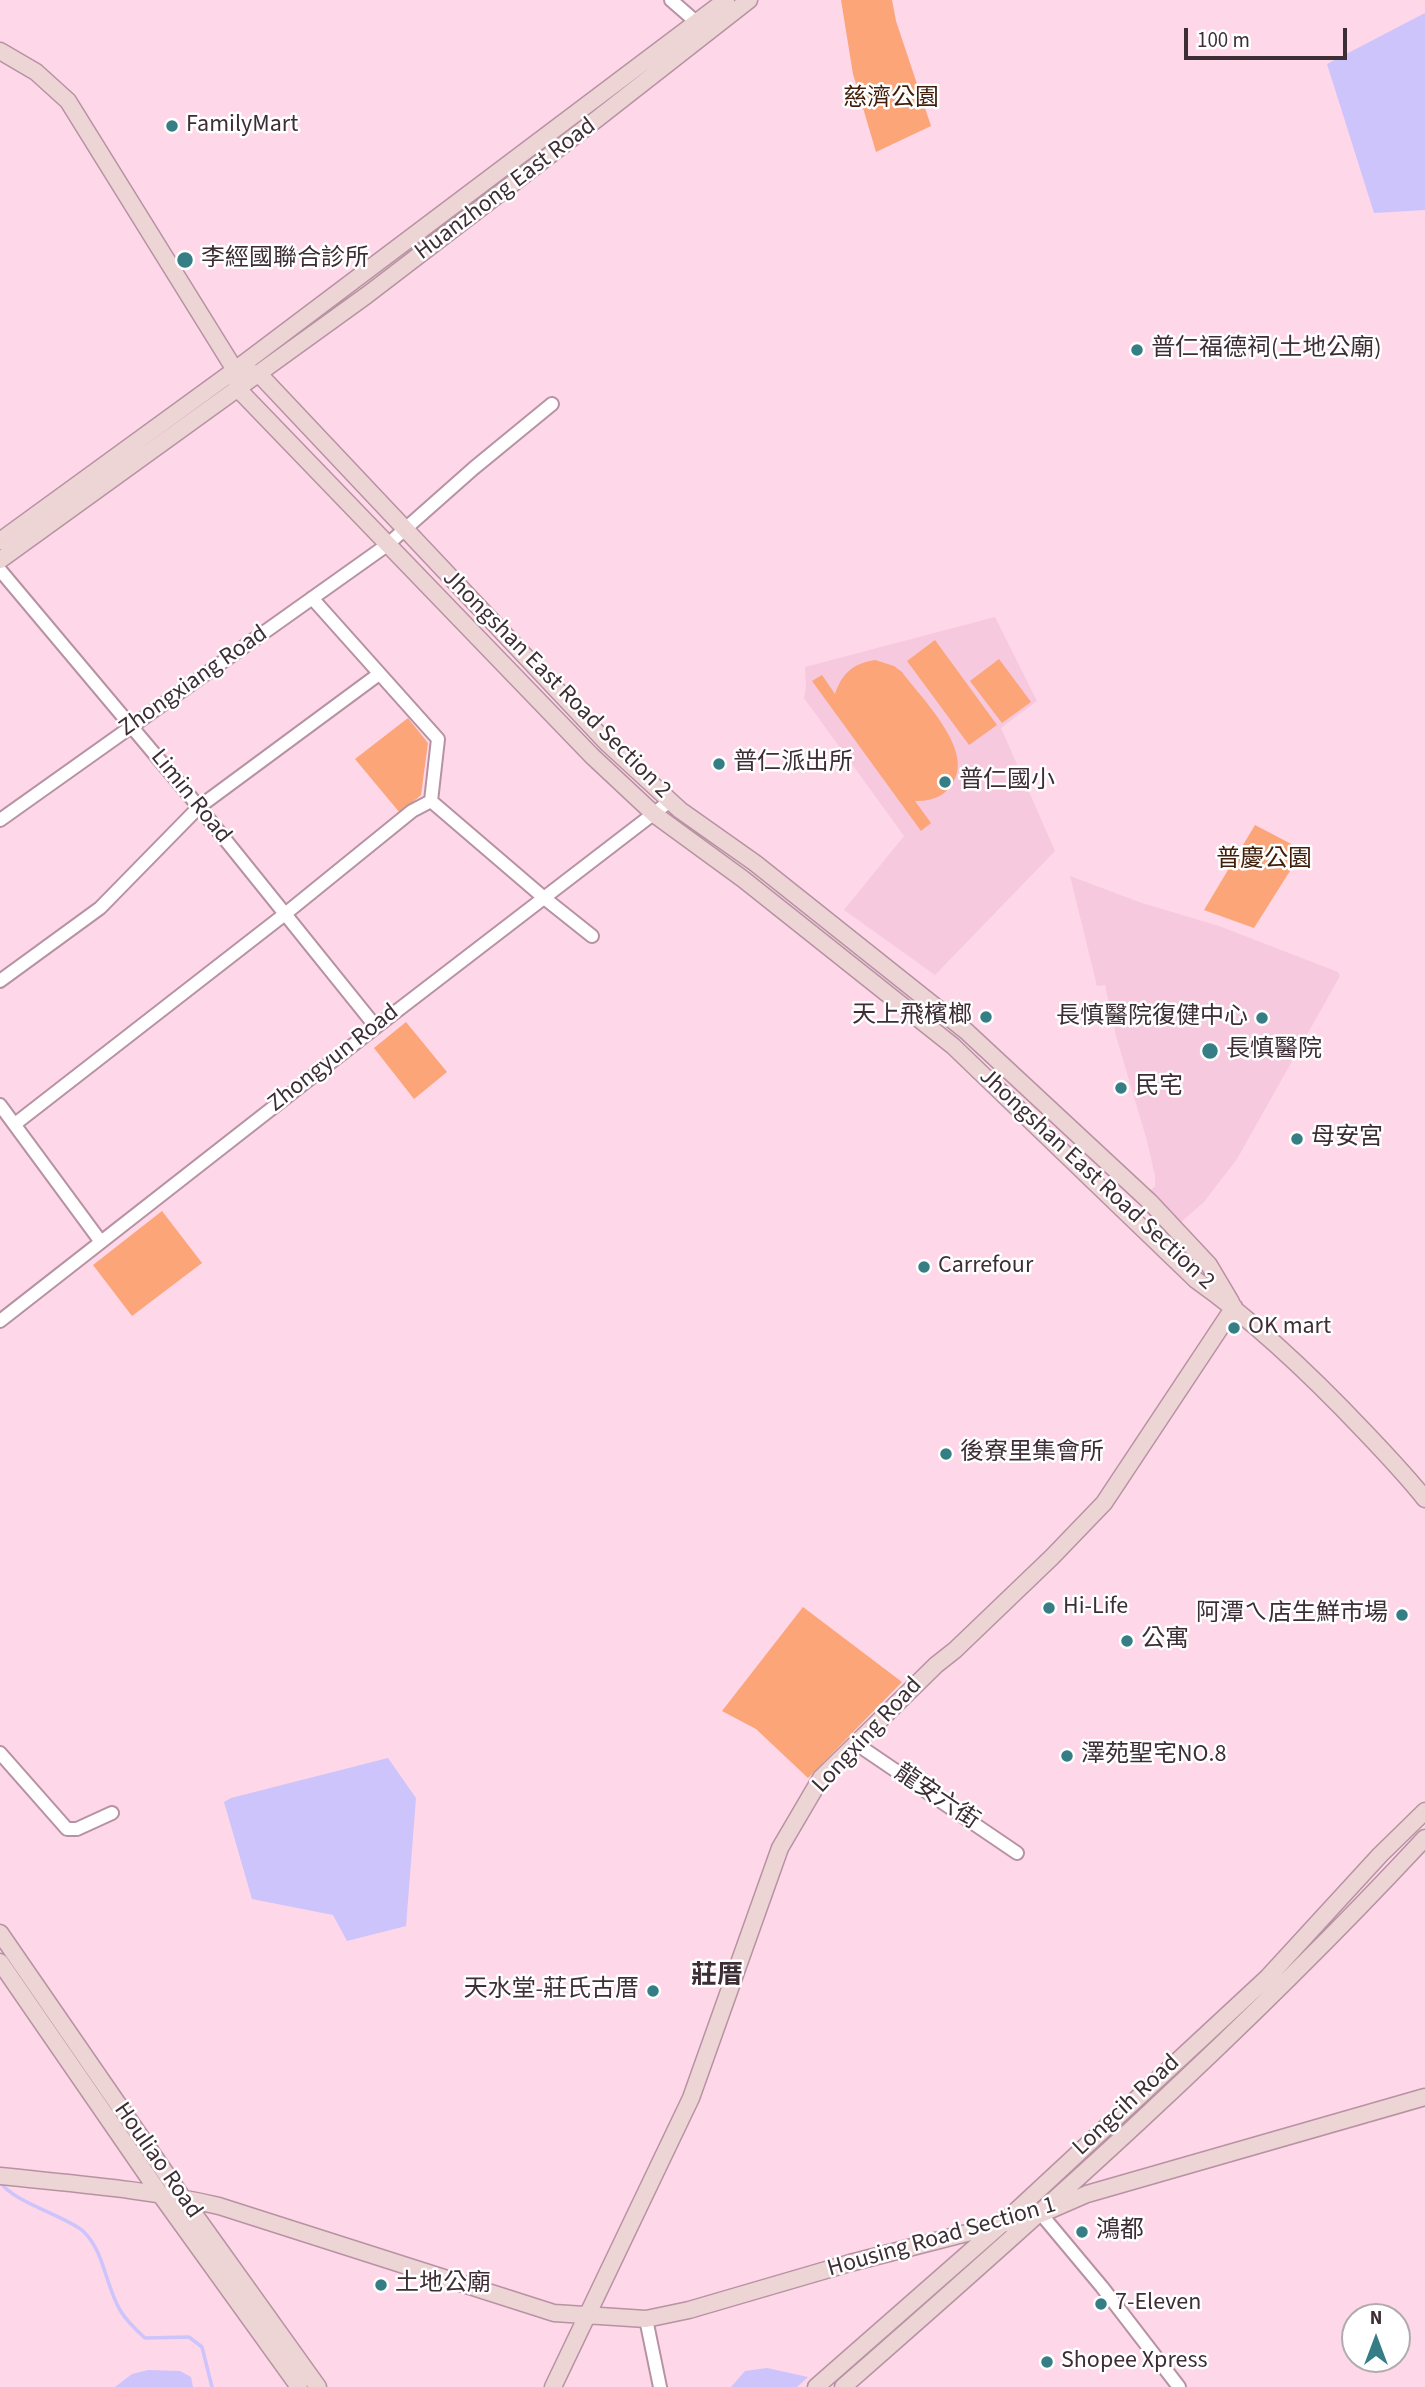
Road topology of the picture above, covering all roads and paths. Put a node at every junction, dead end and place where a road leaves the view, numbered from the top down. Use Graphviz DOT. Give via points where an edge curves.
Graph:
graph roads {
  1 [pos="671,0"];
  2 [pos="726,0"];
  3 [pos="749,0"];
  4 [pos="703,27"];
  5 [pos="0,51"];
  6 [pos="235,370"];
  7 [pos="259,374"];
  8 [pos="238,390"];
  9 [pos="552,404"];
  10 [pos="404,529"];
  11 [pos="0,541"];
  12 [pos="387,545"];
  13 [pos="0,560"];
  14 [pos="0,570"];
  15 [pos="312,598"];
  16 [pos="379,674"];
  17 [pos="132,726"];
  18 [pos="431,801"];
  19 [pos="670,801"];
  20 [pos="199,807"];
  21 [pos="654,814"];
  22 [pos="0,820"];
  23 [pos="543,897"];
  24 [pos="285,914"];
  25 [pos="593,936"];
  26 [pos="0,981"];
  27 [pos="376,1027"];
  28 [pos="0,1105"];
  29 [pos="15,1124"];
  30 [pos="101,1241"];
  31 [pos="1234,1307"];
  32 [pos="0,1321"];
  33 [pos="1425,1499"];
  34 [pos="855,1743"];
  35 [pos="0,1753"];
  36 [pos="1425,1811"];
  37 [pos="112,1813"];
  38 [pos="1425,1838"];
  39 [pos="1017,1853"];
  40 [pos="1380,1855"];
  41 [pos="1394,1871"];
  42 [pos="0,1933"];
  43 [pos="0,1962"];
  44 [pos="1425,2096"];
  45 [pos="0,2176"];
  46 [pos="160,2194"];
  47 [pos="182,2197"];
  48 [pos="1041,2214"];
  49 [pos="1004,2222"];
  50 [pos="586,2316"];
  51 [pos="646,2319"];
  52 [pos="299,2387"];
  53 [pos="318,2387"];
  54 [pos="553,2387"];
  55 [pos="660,2387"];
  56 [pos="816,2387"];
  57 [pos="843,2387"];
  58 [pos="1179,2387"];
  1 -- 4 [label="street"];
  2 -- 4 [label="street, Huanzhong East Road"];
  3 -- 4 [label="street, Huanzhong East Road"];
  4 -- 6 [label="street, Huanzhong East Road"];
  4 -- 7 [label="street, Huanzhong East Road" via="597,120"];
  5 -- 6 [label="street" via="36,72 68,101"];
  6 -- 7 [label="street"];
  6 -- 8 [label="street"];
  6 -- 11 [label="street, Huanzhong East Road"];
  7 -- 8 [label="street, Huanzhong East Road"];
  7 -- 10 [label="street, Jhongshan East Road Section 2"];
  8 -- 12 [label="street, Jhongshan East Road Section 2"];
  8 -- 13 [label="street, Huanzhong East Road"];
  9 -- 10 [label="street, Zhongxiang Road"];
  10 -- 12 [label="street, Zhongxiang Road"];
  10 -- 19 [label="street, Jhongshan East Road Section 2" via="606,742"];
  12 -- 15 [label="street, Zhongxiang Road"];
  12 -- 21 [label="street, Jhongshan East Road Section 2"];
  14 -- 17 [label="street, Limin Road"];
  15 -- 16 [label="street"];
  15 -- 17 [label="street, Zhongxiang Road"];
  16 -- 18 [label="street" via="438,739"];
  16 -- 20 [label="street"];
  17 -- 20 [label="street, Limin Road"];
  17 -- 22 [label="street, Zhongxiang Road"];
  18 -- 23 [label="street"];
  18 -- 24 [label="street" via="412,811"];
  19 -- 21 [label="street, Zhongyun Road"];
  19 -- 31 [label="street, Jhongshan East Road Section 2" via="966,1031 1150,1202 1209,1265"];
  20 -- 24 [label="street, Limin Road"];
  20 -- 26 [label="street" via="100,908"];
  21 -- 23 [label="street, Zhongyun Road"];
  21 -- 31 [label="street, Jhongshan East Road Section 2" via="953,1046 1196,1280"];
  23 -- 25 [label="street"];
  23 -- 27 [label="street, Zhongyun Road"];
  24 -- 27 [label="street, Limin Road"];
  24 -- 29 [label="street"];
  27 -- 30 [label="street, Zhongyun Road"];
  28 -- 29 [label="street"];
  29 -- 30 [label="street"];
  30 -- 32 [label="street, Zhongyun Road"];
  31 -- 33 [label="street" via="1331,1396"];
  31 -- 34 [label="street, Longxing Road" via="1104,1503"];
  34 -- 39 [label="street, 龍安六街"];
  34 -- 50 [label="street, Longxing Road" via="821,1778 780,1848 691,2098"];
  35 -- 37 [label="street" via="68,1829"];
  36 -- 40 [label="street, Longcih Road"];
  38 -- 41 [label="street, Longcih Road"];
  40 -- 41 [label="street"];
  40 -- 49 [label="street, Longcih Road" via="1268,1977"];
  41 -- 48 [label="street, Longcih Road" via="1294,1975"];
  42 -- 47 [label="street, Houliao Road"];
  43 -- 46 [label="street, Houliao Road"];
  44 -- 48 [label="street, Housing Road Section 1" via="1087,2194"];
  45 -- 46 [label="street, Housing Road Section 1"];
  46 -- 47 [label="street, Housing Road Section 1"];
  46 -- 52 [label="street, Houliao Road"];
  47 -- 50 [label="street, Housing Road Section 1" via="554,2313"];
  47 -- 53 [label="street, Houliao Road"];
  48 -- 49 [label="street, Housing Road Section 1"];
  48 -- 57 [label="street, Longcih Road"];
  48 -- 58 [label="street"];
  49 -- 51 [label="street, Housing Road Section 1"];
  49 -- 56 [label="street, Longcih Road"];
  50 -- 51 [label="street, Housing Road Section 1"];
  50 -- 54 [label="street"];
  51 -- 55 [label="street"];
}
